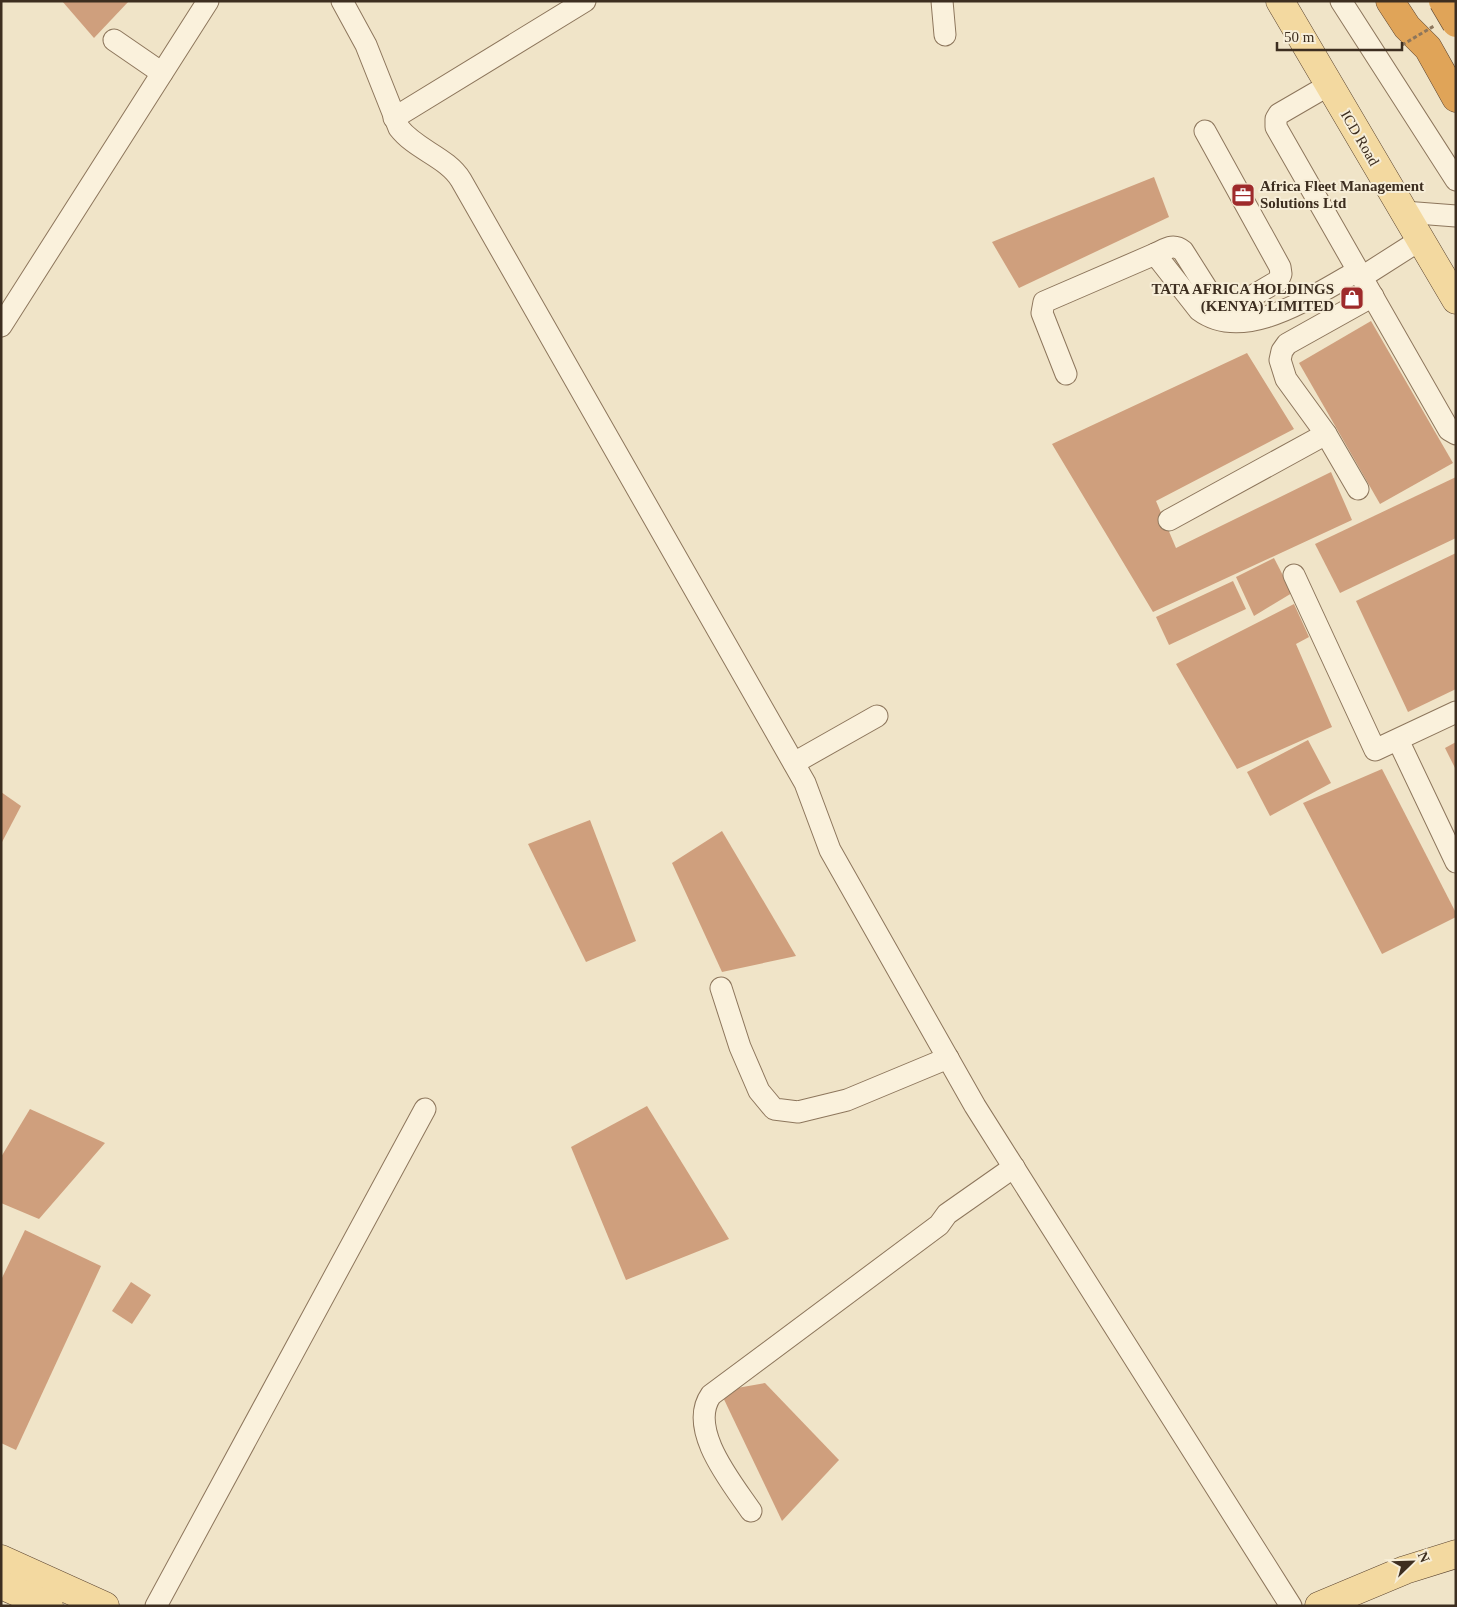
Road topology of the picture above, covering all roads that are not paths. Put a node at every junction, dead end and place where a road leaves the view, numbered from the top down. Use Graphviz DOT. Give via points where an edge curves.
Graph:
graph roads {
  1 [pos="342,1"];
  2 [pos="585,1"];
  3 [pos="942,1"];
  4 [pos="1280,1"];
  5 [pos="1341,1"];
  6 [pos="1390,1"];
  7 [pos="205,2"];
  8 [pos="1449,18"];
  9 [pos="945,35"];
  10 [pos="114,40"];
  11 [pos="1415,46"];
  12 [pos="162,73"];
  13 [pos="1329,85"];
  14 [pos="1456,98"];
  15 [pos="394,118"];
  16 [pos="1205,132"];
  17 [pos="1456,180"];
  18 [pos="1404,212"];
  19 [pos="1456,216"];
  20 [pos="1420,240"];
  21 [pos="1155,254"];
  22 [pos="1360,274"];
  23 [pos="1372,296"];
  24 [pos="1456,300"];
  25 [pos="1,326"];
  26 [pos="1066,374"];
  27 [pos="1326,434"];
  28 [pos="1456,434"];
  29 [pos="1358,489"];
  30 [pos="1169,520"];
  31 [pos="1294,575"];
  32 [pos="1456,712"];
  33 [pos="877,716"];
  34 [pos="1398,740"];
  35 [pos="794,763"];
  36 [pos="1456,862"];
  37 [pos="721,988"];
  38 [pos="948,1058"];
  39 [pos="424,1109"];
  40 [pos="1014,1167"];
  41 [pos="751,1512"];
  42 [pos="1456,1554"];
  43 [pos="1,1559"];
  44 [pos="1,1585"];
  45 [pos="49,1606"];
  46 [pos="104,1606"];
  47 [pos="156,1606"];
  48 [pos="1291,1606"];
  49 [pos="1320,1606"];
  1 -- 15 [label="lane" via="366,45"];
  2 -- 15 [label="lane"];
  3 -- 9 [label="lane"];
  4 -- 13 [label="main road, ICD Road"];
  5 -- 17 [label="lane"];
  6 -- 11 [label="highway"];
  7 -- 12 [label="lane"];
  8 -- 11 [label="highway" via="1439,37"];
  10 -- 12 [label="lane"];
  11 -- 14 [label="highway"];
  12 -- 25 [label="lane"];
  13 -- 18 [label="main road, ICD Road"];
  13 -- 22 [label="lane" via="1279,114 1276,127"];
  15 -- 35 [label="lane" via="408,140 457,173"];
  16 -- 21 [label="lane" via="1281,274 1278,281 1239,304 1221,305 1214,300 1178,246"];
  18 -- 19 [label="lane"];
  18 -- 20 [label="main road, ICD Road"];
  20 -- 22 [label="lane"];
  20 -- 24 [label="main road, ICD Road"];
  21 -- 22 [label="lane" via="1199,310 1228,321 1246,321 1277,314"];
  21 -- 26 [label="lane" via="1044,302 1042,313"];
  22 -- 23 [label="lane"];
  23 -- 27 [label="lane" via="1287,344 1282,351 1280,360 1286,379"];
  23 -- 28 [label="lane" via="1450,430"];
  27 -- 29 [label="lane"];
  27 -- 30 [label="lane"];
  31 -- 34 [label="lane" via="1375,750"];
  32 -- 34 [label="lane"];
  33 -- 35 [label="lane"];
  34 -- 36 [label="lane"];
  35 -- 38 [label="lane" via="805,783 830,850"];
  37 -- 38 [label="lane" via="740,1047 759,1091 774,1109 798,1112 847,1100"];
  38 -- 40 [label="lane"];
  39 -- 47 [label="lane"];
  40 -- 41 [label="lane" via="947,1214 939,1225 711,1395 706,1402 703,1427"];
  40 -- 48 [label="lane"];
  42 -- 49 [label="main road" via="1405,1570"];
  43 -- 46 [label="main road"];
  44 -- 45 [label="main road"];
}
